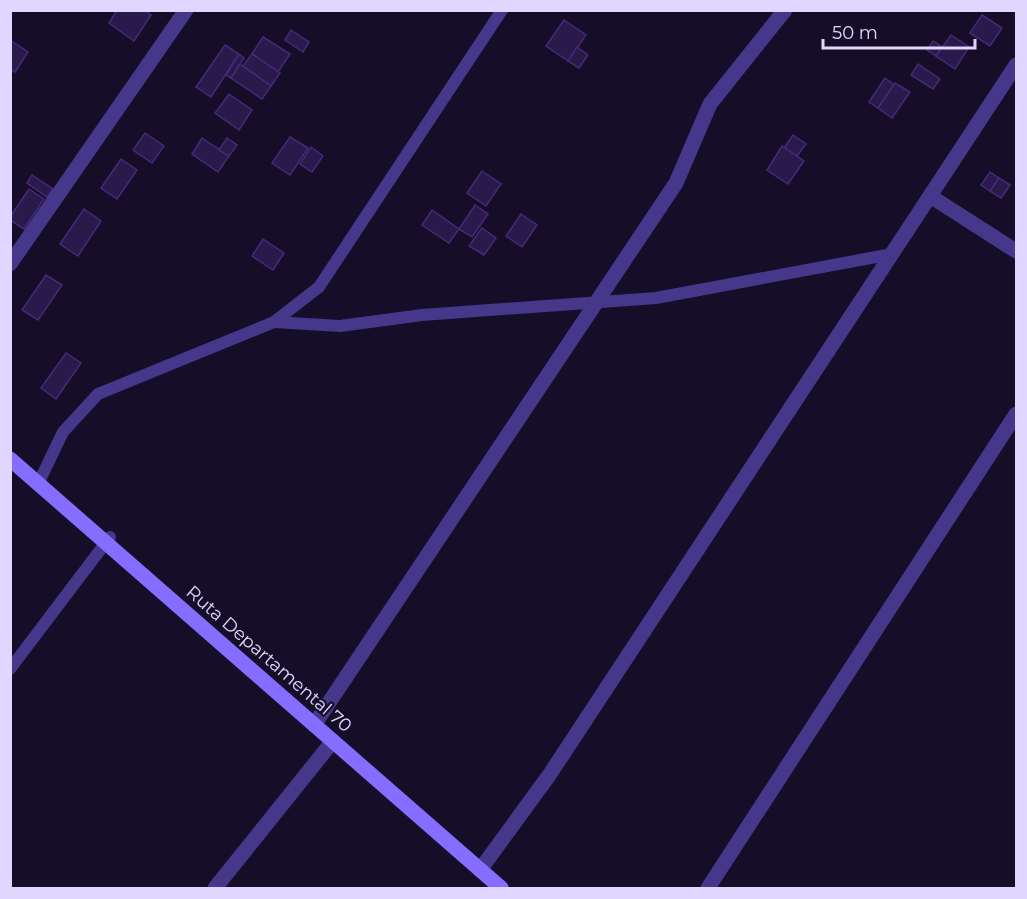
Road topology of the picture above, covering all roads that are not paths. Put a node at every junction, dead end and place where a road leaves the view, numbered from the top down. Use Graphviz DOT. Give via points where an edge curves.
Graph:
graph roads {
  1 [pos="186,10"];
  2 [pos="502,10"];
  3 [pos="785,10"];
  4 [pos="1017,65"];
  5 [pos="930,196"];
  6 [pos="1017,251"];
  7 [pos="892,254"];
  8 [pos="10,264"];
  9 [pos="596,302"];
  10 [pos="274,322"];
  11 [pos="1017,414"];
  12 [pos="1012,433"];
  13 [pos="10,459"];
  14 [pos="38,484"];
  15 [pos="108,540"];
  16 [pos="10,669"];
  17 [pos="314,725"];
  18 [pos="333,741"];
  19 [pos="480,870"];
  20 [pos="215,888"];
  21 [pos="501,888"];
  22 [pos="708,888"];
  1 -- 8 [label="street"];
  2 -- 10 [label="lane" via="319,287"];
  3 -- 9 [label="street" via="710,104 676,183"];
  4 -- 5 [label="street"];
  5 -- 6 [label="street"];
  5 -- 7 [label="street"];
  7 -- 9 [label="lane" via="656,298"];
  7 -- 19 [label="street" via="550,774"];
  9 -- 10 [label="lane" via="422,315 340,326"];
  9 -- 17 [label="street"];
  10 -- 14 [label="lane" via="98,394 63,432"];
  11 -- 12 [label="street"];
  12 -- 22 [label="street"];
  13 -- 14 [label="main road, Ruta Departamental 70"];
  14 -- 15 [label="main road, Ruta Departamental 70"];
  15 -- 16 [label="lane"];
  15 -- 17 [label="main road, Ruta Departamental 70"];
  17 -- 18 [label="main road, Ruta Departamental 70"];
  18 -- 19 [label="main road, Ruta Departamental 70"];
  18 -- 20 [label="street"];
  19 -- 21 [label="main road, Ruta Departamental 70"];
}
